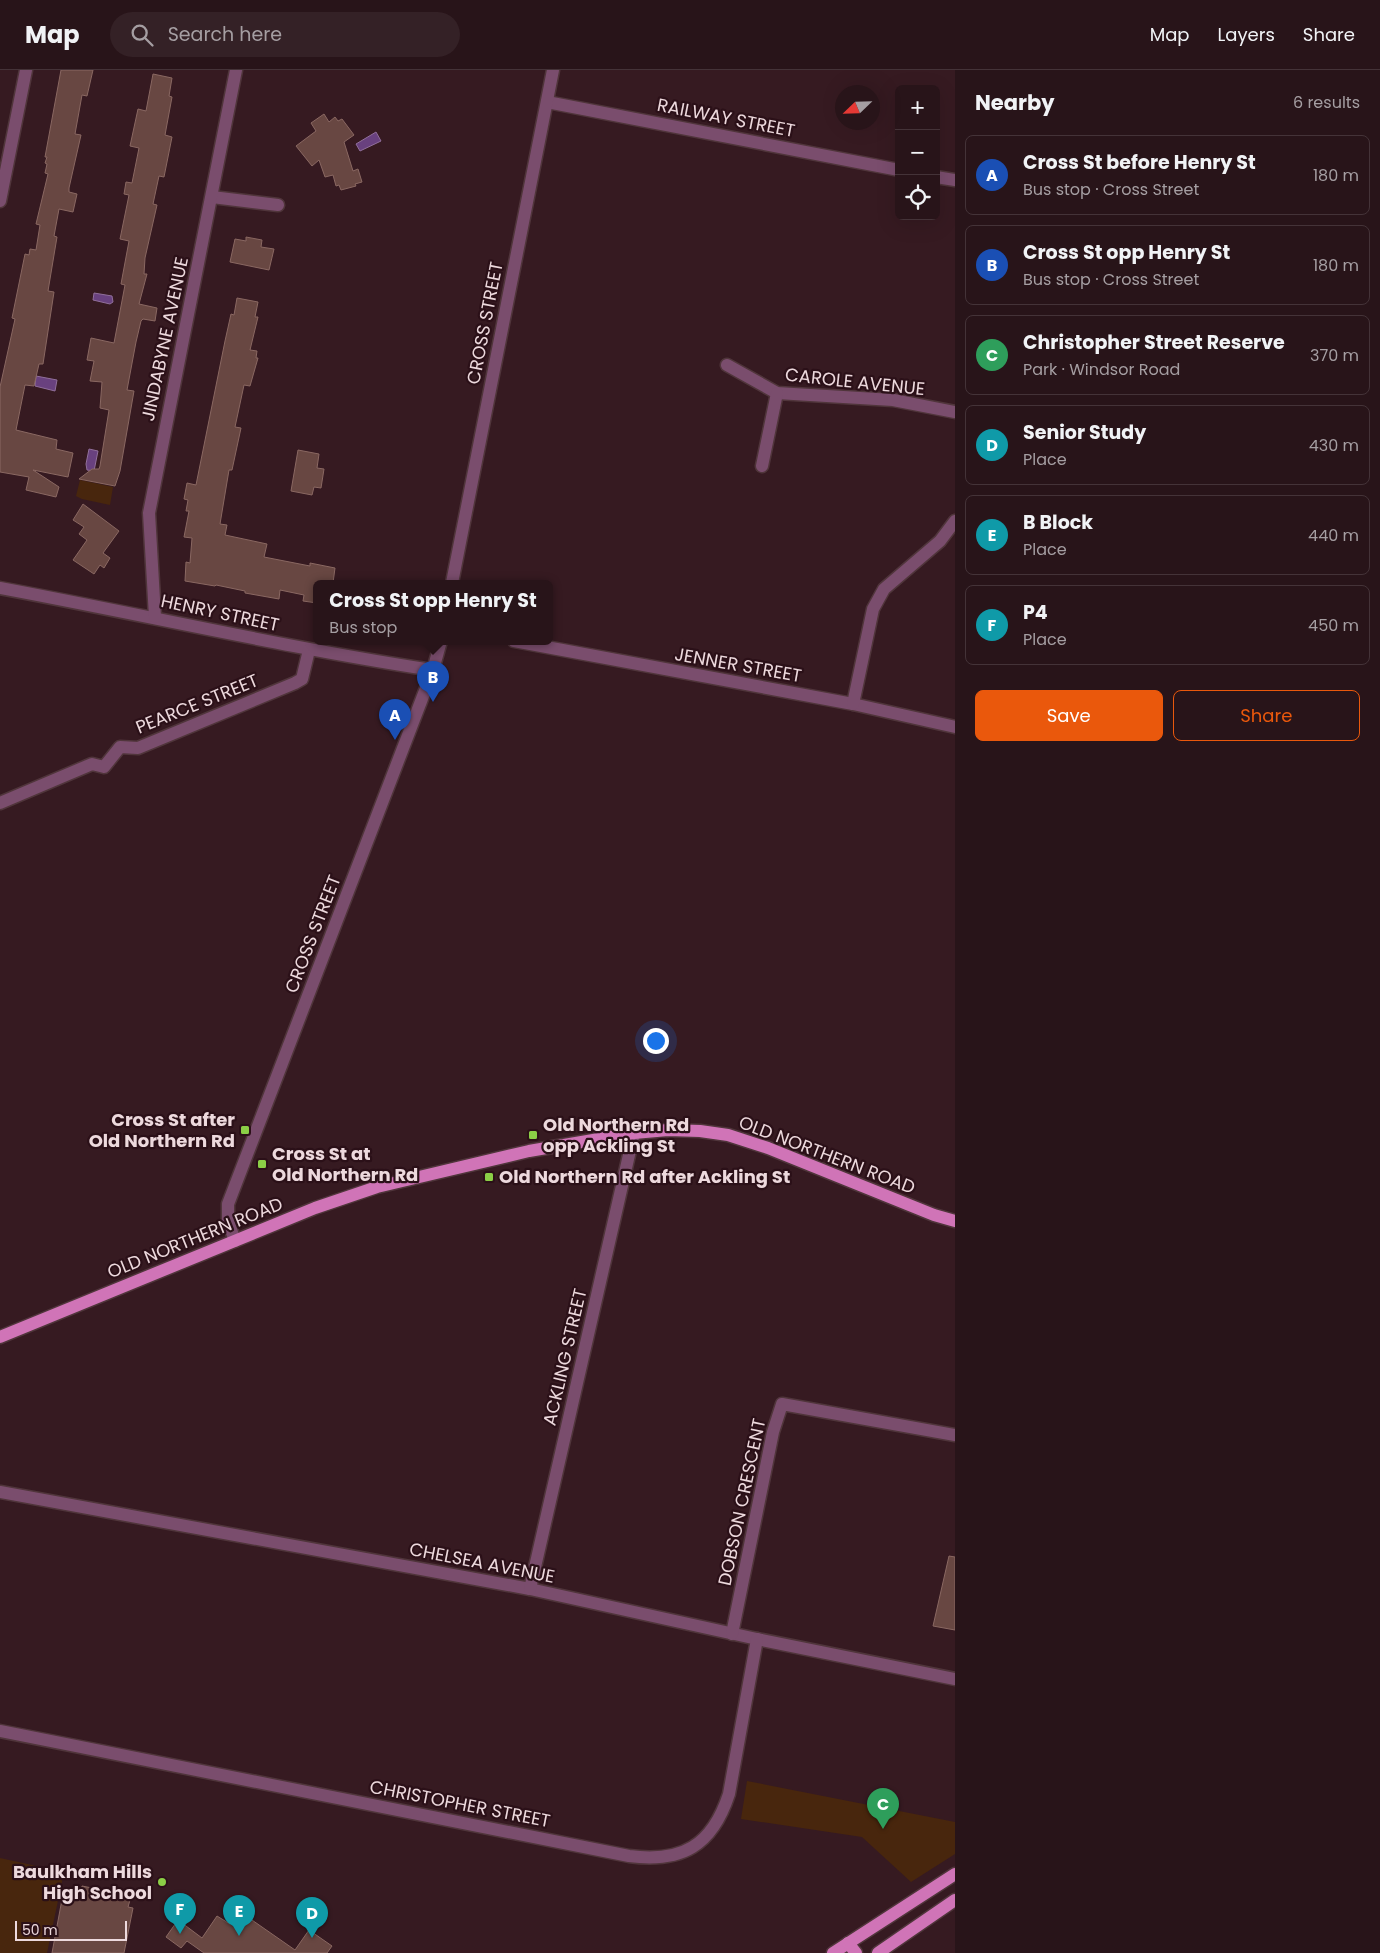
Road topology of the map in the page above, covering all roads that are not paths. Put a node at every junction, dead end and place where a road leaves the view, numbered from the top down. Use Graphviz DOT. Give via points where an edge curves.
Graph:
graph roads {
  1 [pos="26,70"];
  2 [pos="236,70"];
  3 [pos="553,70"];
  4 [pos="547,102"];
  5 [pos="895,169"];
  6 [pos="940,178"];
  7 [pos="955,180"];
  8 [pos="212,197"];
  9 [pos="0,200"];
  10 [pos="278,205"];
  11 [pos="727,365"];
  12 [pos="777,393"];
  13 [pos="955,412"];
  14 [pos="762,466"];
  15 [pos="955,521"];
  16 [pos="453,580"];
  17 [pos="0,588"];
  18 [pos="155,616"];
  19 [pos="440,645"];
  20 [pos="536,645"];
  21 [pos="309,650"];
  22 [pos="433,670"];
  23 [pos="853,704"];
  24 [pos="955,727"];
  25 [pos="0,803"];
  26 [pos="634,1133"];
  27 [pos="955,1221"];
  28 [pos="235,1241"];
  29 [pos="0,1337"];
  30 [pos="955,1435"];
  31 [pos="0,1492"];
  32 [pos="530,1589"];
  33 [pos="732,1634"];
  34 [pos="756,1639"];
  35 [pos="955,1679"];
  36 [pos="0,1731"];
  37 [pos="955,1874"];
  38 [pos="955,1900"];
  39 [pos="852,1948"];
  40 [pos="833,1953"];
  41 [pos="878,1953"];
  1 -- 9 [label="street"];
  2 -- 8 [label="street, JINDABYNE AVENUE"];
  3 -- 4 [label="street, CROSS STREET"];
  4 -- 5 [label="street, RAILWAY STREET"];
  4 -- 16 [label="street, CROSS STREET"];
  6 -- 7 [label="street"];
  8 -- 10 [label="street"];
  8 -- 18 [label="street, JINDABYNE AVENUE" via="149,513"];
  11 -- 12 [label="street, CAROLE AVENUE"];
  12 -- 13 [label="street, CAROLE AVENUE" via="893,400"];
  12 -- 14 [label="street"];
  15 -- 23 [label="street" via="940,541 884,589 873,609"];
  17 -- 18 [label="street, HENRY STREET"];
  18 -- 21 [label="street, HENRY STREET"];
  19 -- 22 [label="street, CROSS STREET"];
  20 -- 23 [label="street, JENNER STREET"];
  21 -- 22 [label="street, HENRY STREET"];
  21 -- 25 [label="street, PEARCE STREET" via="302,678 295,683 138,748 120,748 104,767 92,764"];
  22 -- 28 [label="street, CROSS STREET" via="231,1195 227,1215"];
  23 -- 24 [label="street, JENNER STREET"];
  26 -- 27 [label="main road, OLD NORTHERN ROAD" via="668,1130 728,1135"];
  26 -- 28 [label="main road, OLD NORTHERN ROAD" via="520,1153 377,1187"];
  26 -- 32 [label="street, ACKLING STREET"];
  28 -- 29 [label="main road, OLD NORTHERN ROAD"];
  30 -- 33 [label="street, DOBSON CRESCENT" via="782,1404 773,1432"];
  31 -- 32 [label="street, CHELSEA AVENUE"];
  32 -- 33 [label="street, CHELSEA AVENUE"];
  33 -- 34 [label="street, CHELSEA AVENUE"];
  34 -- 35 [label="street, CHELSEA AVENUE"];
  34 -- 36 [label="street, CHRISTOPHER STREET" via="729,1794 722,1817 688,1851 652,1859"];
  37 -- 39 [label="main road"];
  38 -- 41 [label="main road"];
  39 -- 40 [label="main road"];
}
